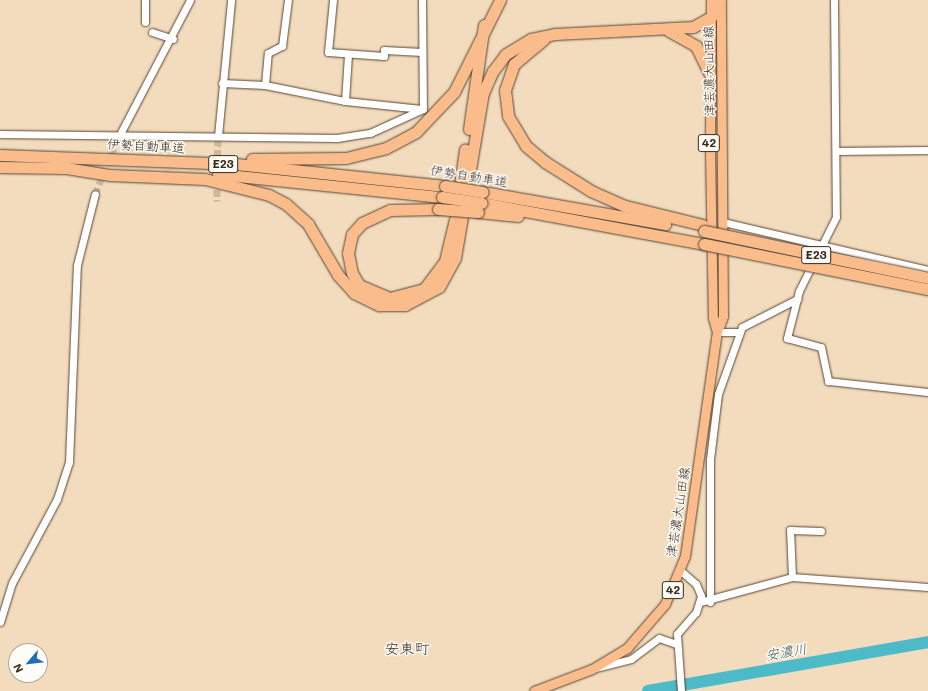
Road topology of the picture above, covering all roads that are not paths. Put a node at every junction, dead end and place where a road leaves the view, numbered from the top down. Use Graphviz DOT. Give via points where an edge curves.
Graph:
graph roads {
  1 [pos="145,0"];
  2 [pos="190,0"];
  3 [pos="231,0"];
  4 [pos="288,0"];
  5 [pos="333,0"];
  6 [pos="422,0"];
  7 [pos="500,0"];
  8 [pos="711,0"];
  9 [pos="720,0"];
  10 [pos="834,0"];
  11 [pos="711,17"];
  12 [pos="145,22"];
  13 [pos="484,25"];
  14 [pos="666,30"];
  15 [pos="152,32"];
  16 [pos="556,34"];
  17 [pos="173,39"];
  18 [pos="422,52"];
  19 [pos="348,54"];
  20 [pos="709,73"];
  21 [pos="222,83"];
  22 [pos="265,85"];
  23 [pos="345,102"];
  24 [pos="423,109"];
  25 [pos="0,134"];
  26 [pos="119,136"];
  27 [pos="218,136"];
  28 [pos="928,150"];
  29 [pos="836,151"];
  30 [pos="0,155"];
  31 [pos="150,159"];
  32 [pos="0,167"];
  33 [pos="60,167"];
  34 [pos="444,192"];
  35 [pos="95,194"];
  36 [pos="481,202"];
  37 [pos="723,222"];
  38 [pos="704,228"];
  39 [pos="821,244"];
  40 [pos="928,270"];
  41 [pos="928,278"];
  42 [pos="928,289"];
  43 [pos="797,299"];
  44 [pos="717,332"];
  45 [pos="739,332"];
  46 [pos="928,392"];
  47 [pos="700,458"];
  48 [pos="710,460"];
  49 [pos="821,531"];
  50 [pos="681,571"];
  51 [pos="792,577"];
  52 [pos="928,586"];
  53 [pos="710,602"];
  54 [pos="700,605"];
  55 [pos="0,622"];
  56 [pos="676,644"];
  57 [pos="592,669"];
  58 [pos="534,691"];
  59 [pos="681,691"];
  1 -- 12 [label="street"];
  2 -- 17 [label="street"];
  3 -- 21 [label="street"];
  4 -- 22 [label="street" via="282,46 268,53"];
  5 -- 19 [label="street" via="328,52"];
  6 -- 18 [label="street"];
  7 -- 13 [label="highway"];
  8 -- 11 [label="main road, 津芸濃大山田線 / 42"];
  9 -- 11 [label="highway"];
  9 -- 37 [label="main road, 津芸濃大山田線 / 42"];
  10 -- 29 [label="street"];
  11 -- 14 [label="highway" via="694,27"];
  11 -- 20 [label="main road, 津芸濃大山田線 / 42"];
  13 -- 31 [label="highway" via="463,75 443,107 416,132 386,148 322,160 184,157"];
  13 -- 36 [label="highway, bridge" via="456,216 445,261 429,285 405,297 383,297 360,285 352,273 348,253 352,234 362,223 390,210 438,209"];
  14 -- 16 [label="highway"];
  14 -- 20 [label="highway" via="696,46"];
  15 -- 17 [label="street"];
  16 -- 33 [label="highway" via="531,39 512,49 489,78 480,106 455,258 439,287 405,305 379,305 354,293 338,275 301,216 262,192 205,179 110,175"];
  16 -- 38 [label="highway" via="521,55 508,78 506,108 518,136 545,162 591,191 625,206"];
  17 -- 26 [label="street"];
  18 -- 19 [label="street" via="384,50 384,56"];
  18 -- 24 [label="street"];
  19 -- 23 [label="street"];
  20 -- 44 [label="main road, 津芸濃大山田線 / 42" via="714,318"];
  21 -- 22 [label="street"];
  21 -- 27 [label="street"];
  22 -- 23 [label="street"];
  23 -- 24 [label="street"];
  24 -- 27 [label="street" via="389,127 351,137"];
  25 -- 26 [label="street"];
  26 -- 27 [label="street"];
  28 -- 29 [label="street"];
  29 -- 39 [label="street" via="836,217"];
  30 -- 31 [label="highway, 伊勢自動車道 / E23"];
  31 -- 34 [label="highway, 伊勢自動車道 / E23"];
  32 -- 33 [label="highway, 伊勢自動車道 / E23"];
  33 -- 34 [label="highway, 伊勢自動車道 / E23" via="252,177"];
  34 -- 36 [label="highway, 伊勢自動車道 / E23, bridge"];
  35 -- 55 [label="street" via="77,265 69,462 57,499 12,583"];
  36 -- 38 [label="highway, 伊勢自動車道 / E23"];
  36 -- 42 [label="highway, E23, bridge"];
  37 -- 39 [label="street"];
  37 -- 44 [label="main road, 津芸濃大山田線 / 42" via="723,316"];
  38 -- 41 [label="highway, 伊勢自動車道 / E23, bridge"];
  39 -- 40 [label="street" via="852,255"];
  39 -- 43 [label="street"];
  43 -- 45 [label="street" via="742,327"];
  43 -- 46 [label="street" via="787,338 821,347 828,381"];
  44 -- 45 [label="street"];
  44 -- 47 [label="main road, 津芸濃大山田線 / 42"];
  45 -- 48 [label="street" via="718,394"];
  47 -- 48 [label="street"];
  47 -- 50 [label="main road, 津芸濃大山田線 / 42"];
  48 -- 53 [label="street"];
  49 -- 51 [label="street" via="790,530"];
  50 -- 54 [label="street" via="696,584"];
  50 -- 57 [label="main road, 津芸濃大山田線 / 42" via="665,604 643,633 619,654"];
  51 -- 52 [label="street"];
  51 -- 53 [label="street"];
  53 -- 54 [label="street"];
  54 -- 56 [label="street" via="680,628"];
  56 -- 57 [label="street" via="662,637 631,659"];
  56 -- 59 [label="street"];
  57 -- 58 [label="main road, 津芸濃大山田線 / 42"];
}
